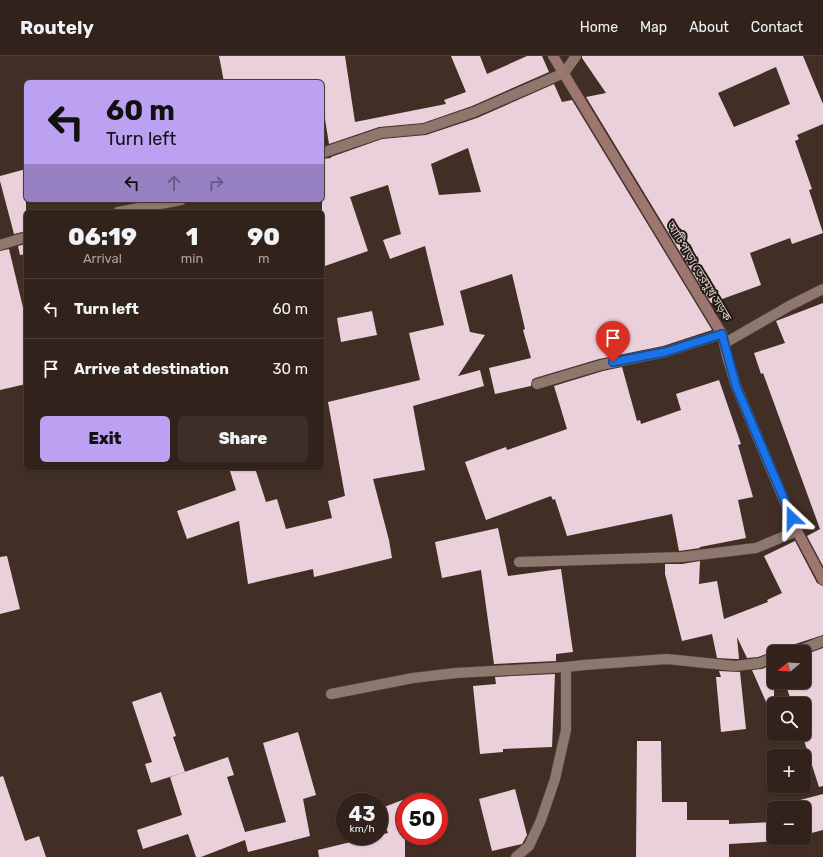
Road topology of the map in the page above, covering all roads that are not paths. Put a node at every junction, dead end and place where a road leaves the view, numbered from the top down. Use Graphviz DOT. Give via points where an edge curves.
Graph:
graph roads {
  1 [pos="553,56"];
  2 [pos="576,56"];
  3 [pos="564,73"];
  4 [pos="324,152"];
  5 [pos="170,202"];
  6 [pos="128,210"];
  7 [pos="24,238"];
  8 [pos="0,245"];
  9 [pos="823,289"];
  10 [pos="724,338"];
  11 [pos="537,384"];
  12 [pos="797,531"];
  13 [pos="519,562"];
  14 [pos="823,580"];
  15 [pos="823,641"];
  16 [pos="811,646"];
  17 [pos="767,660"];
  18 [pos="566,667"];
  19 [pos="331,694"];
  20 [pos="516,857"];
  1 -- 3 [label="main road, আটিপাড়া তেরমুখ সড়ক"];
  2 -- 3 [label="street"];
  3 -- 4 [label="street" via="474,112 424,129 381,133"];
  3 -- 10 [label="main road, আটিপাড়া তেরমুখ সড়ক"];
  5 -- 6 [label="street"];
  7 -- 8 [label="street"];
  9 -- 10 [label="street"];
  10 -- 11 [label="street" via="600,365"];
  10 -- 12 [label="main road, আটিপাড়া তেরমুখ সড়ক" via="736,386"];
  12 -- 13 [label="street" via="756,548 682,557"];
  12 -- 14 [label="main road, আটিপাড়া তেরমুখ সড়ক"];
  15 -- 16 [label="street"];
  17 -- 18 [label="street" via="735,666 667,659"];
  18 -- 19 [label="street" via="456,673 413,678"];
  18 -- 20 [label="street" via="566,730 555,779 529,846"];
}
